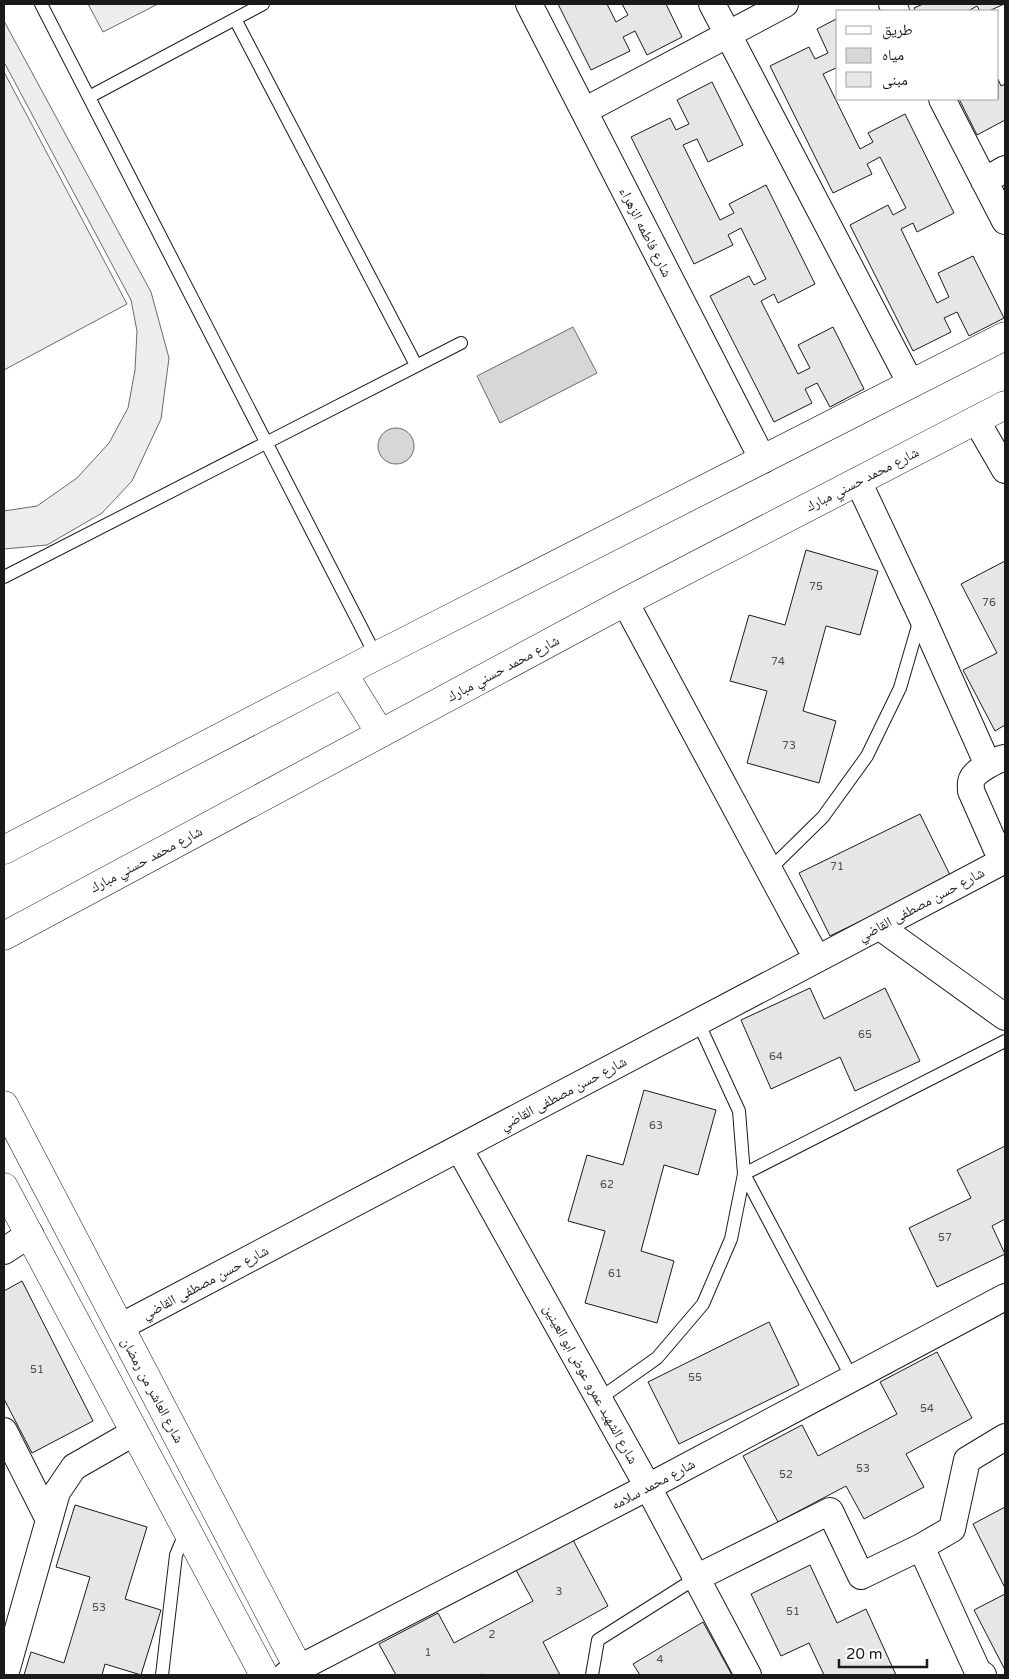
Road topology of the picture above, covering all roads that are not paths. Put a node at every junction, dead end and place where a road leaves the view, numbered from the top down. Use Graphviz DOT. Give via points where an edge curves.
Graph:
graph roads {
  1 [pos="41,4"];
  2 [pos="263,4"];
  3 [pos="528,4"];
  4 [pos="712,4"];
  5 [pos="785,4"];
  6 [pos="234,19"];
  7 [pos="728,34"];
  8 [pos="89,97"];
  9 [pos="943,100"];
  10 [pos="584,111"];
  11 [pos="995,175"];
  12 [pos="1005,221"];
  13 [pos="1005,336"];
  14 [pos="461,343"];
  15 [pos="416,365"];
  16 [pos="911,384"];
  17 [pos="1005,405"];
  18 [pos="976,420"];
  19 [pos="266,442"];
  20 [pos="763,460"];
  21 [pos="1005,470"];
  22 [pos="858,481"];
  23 [pos="4,577"];
  24 [pos="625,602"];
  25 [pos="921,615"];
  26 [pos="376,656"];
  27 [pos="343,673"];
  28 [pos="380,733"];
  29 [pos="997,762"];
  30 [pos="4,850"];
  31 [pos="1004,861"];
  32 [pos="769,870"];
  33 [pos="880,927"];
  34 [pos="4,936"];
  35 [pos="817,960"];
  36 [pos="1005,1017"];
  37 [pos="698,1022"];
  38 [pos="1005,1041"];
  39 [pos="4,1105"];
  40 [pos="459,1148"];
  41 [pos="744,1174"];
  42 [pos="4,1187"];
  43 [pos="50,1193"];
  44 [pos="23,1223"];
  45 [pos="4,1251"];
  46 [pos="1003,1304"];
  47 [pos="120,1327"];
  48 [pos="852,1378"];
  49 [pos="599,1399"];
  50 [pos="4,1431"];
  51 [pos="135,1432"];
  52 [pos="1005,1437"];
  53 [pos="648,1487"];
  54 [pos="49,1520"];
  55 [pos="189,1534"];
  56 [pos="921,1546"];
  57 [pos="696,1578"];
  58 [pos="296,1673"];
  59 [pos="978,1674"];
  60 [pos="4,1675"];
  61 [pos="162,1675"];
  62 [pos="264,1675"];
  63 [pos="592,1675"];
  64 [pos="748,1675"];
  1 -- 8 [label="lane"];
  2 -- 6 [label="lane"];
  3 -- 10 [label="street, شارع فاطمه الزهراء"];
  4 -- 7 [label="street"];
  5 -- 7 [label="street"];
  6 -- 8 [label="lane"];
  6 -- 15 [label="lane"];
  7 -- 10 [label="street"];
  7 -- 16 [label="street"];
  8 -- 19 [label="lane"];
  9 -- 11 [label="street"];
  10 -- 20 [label="street, شارع فاطمه الزهراء"];
  11 -- 12 [label="street"];
  13 -- 16 [label="street"];
  14 -- 15 [label="lane"];
  15 -- 19 [label="lane"];
  16 -- 20 [label="street"];
  17 -- 18 [label="street, شارع محمد حسني مبارك"];
  18 -- 21 [label="street"];
  18 -- 22 [label="street, شارع محمد حسني مبارك"];
  19 -- 23 [label="lane"];
  19 -- 26 [label="lane"];
  20 -- 26 [label="street"];
  22 -- 24 [label="street, شارع محمد حسني مبارك"];
  22 -- 25 [label="street"];
  24 -- 28 [label="street, شارع محمد حسني مبارك"];
  24 -- 32 [label="street"];
  25 -- 29 [label="street"];
  25 -- 32 [label="lane" via="900,688 867,756 823,818"];
  26 -- 27 [label="street"];
  27 -- 28 [label="street"];
  27 -- 30 [label="street"];
  28 -- 34 [label="street, شارع محمد حسني مبارك"];
  29 -- 31 [label="street" via="980,770 972,779 971,791"];
  31 -- 33 [label="street, شارع حسن مصطفى القاضي"];
  32 -- 35 [label="street"];
  33 -- 35 [label="street, شارع حسن مصطفى القاضي"];
  33 -- 36 [label="street"];
  35 -- 37 [label="street, شارع حسن مصطفى القاضي"];
  37 -- 40 [label="street, شارع حسن مصطفى القاضي"];
  37 -- 41 [label="lane" via="739,1110"];
  38 -- 41 [label="lane"];
  39 -- 43 [label="street, شارع العاشر من رمضان"];
  40 -- 47 [label="street, شارع حسن مصطفى القاضي"];
  40 -- 49 [label="street, شارع الشهيد عمرو عوض ابو العينين"];
  41 -- 48 [label="lane"];
  41 -- 49 [label="lane" via="731,1238 703,1304 657,1358"];
  42 -- 44 [label="street"];
  43 -- 44 [label="street"];
  43 -- 47 [label="street, شارع العاشر من رمضان"];
  44 -- 45 [label="street"];
  44 -- 51 [label="street"];
  46 -- 48 [label="street, شارع محمد سلامه"];
  47 -- 58 [label="street, شارع العاشر من رمضان"];
  48 -- 53 [label="street, شارع محمد سلامه"];
  49 -- 53 [label="street, شارع الشهيد عمرو عوض ابو العينين"];
  50 -- 54 [label="street"];
  51 -- 54 [label="street" via="74,1467 57,1492"];
  51 -- 55 [label="street"];
  52 -- 56 [label="street" via="967,1460 952,1529"];
  53 -- 57 [label="street, شارع الشهيد عمرو عوض ابو العينين"];
  53 -- 58 [label="street, شارع محمد سلامه"];
  54 -- 60 [label="street"];
  55 -- 61 [label="lane" via="176,1555"];
  55 -- 62 [label="street"];
  56 -- 57 [label="street" via="861,1576 830,1510"];
  56 -- 59 [label="street"];
  57 -- 63 [label="lane" via="598,1640"];
  57 -- 64 [label="street, شارع الشهيد عمرو عوض ابو العينين"];
}
